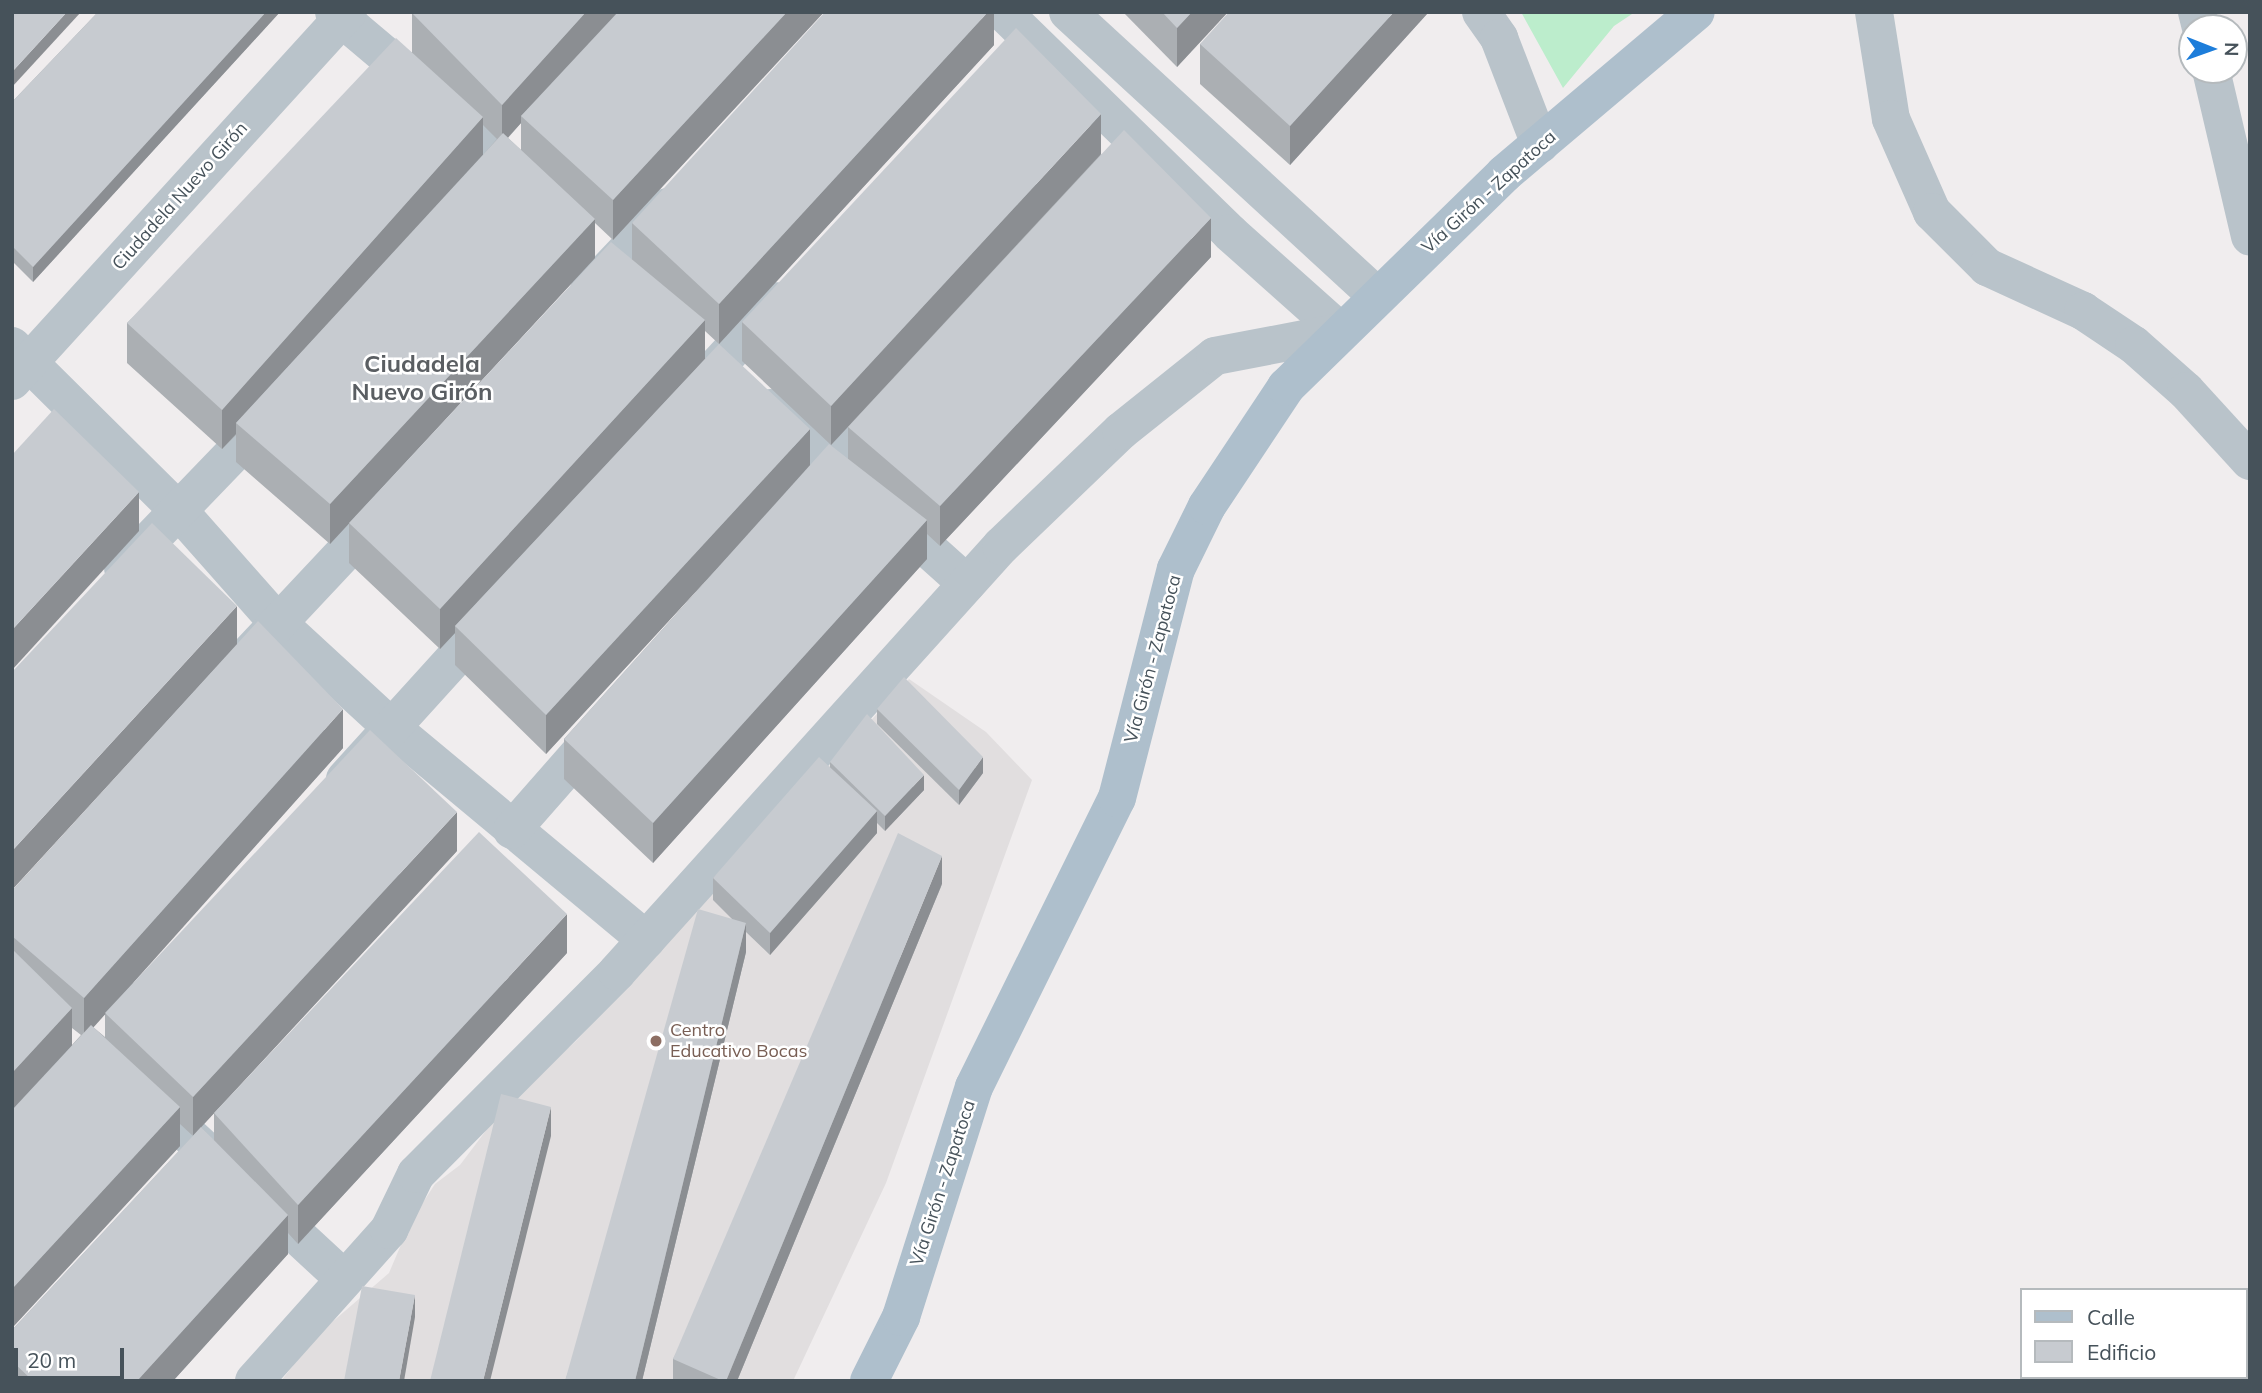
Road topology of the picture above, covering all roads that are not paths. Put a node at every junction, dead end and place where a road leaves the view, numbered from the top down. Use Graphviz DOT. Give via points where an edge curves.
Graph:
graph roads {
  1 [pos="1068,12"];
  2 [pos="1481,12"];
  3 [pos="1696,12"];
  4 [pos="1874,12"];
  5 [pos="341,15"];
  6 [pos="1014,22"];
  7 [pos="997,62"];
  8 [pos="2214,84"];
  9 [pos="537,136"];
  10 [pos="1143,143"];
  11 [pos="1540,144"];
  12 [pos="509,166"];
  13 [pos="1113,173"];
  14 [pos="689,184"];
  15 [pos="480,196"];
  16 [pos="556,211"];
  17 [pos="2250,236"];
  18 [pos="584,239"];
  19 [pos="612,265"];
  20 [pos="803,272"];
  21 [pos="642,292"];
  22 [pos="1377,296"];
  23 [pos="565,317"];
  24 [pos="1340,332"];
  25 [pos="691,336"];
  26 [pos="720,362"];
  27 [pos="18,364"];
  28 [pos="301,383"];
  29 [pos="909,384"];
  30 [pos="675,413"];
  31 [pos="2250,461"];
  32 [pos="832,464"];
  33 [pos="412,480"];
  34 [pos="178,510"];
  35 [pos="786,517"];
  36 [pos="967,584"];
  37 [pos="511,596"];
  38 [pos="95,598"];
  39 [pos="278,623"];
  40 [pos="212,694"];
  41 [pos="622,705"];
  42 [pos="393,728"];
  43 [pos="318,808"];
  44 [pos="505,824"];
  45 [pos="471,849"];
  46 [pos="646,940"];
  47 [pos="115,1067"];
  48 [pos="234,1121"];
  49 [pos="207,1152"];
  50 [pos="180,1182"];
  51 [pos="344,1279"];
  52 [pos="254,1381"];
  53 [pos="869,1381"];
  1 -- 22 [label="street"];
  2 -- 11 [label="street" via="1499,38"];
  3 -- 11 [label="main road, Vía Girón - Zapatoca"];
  4 -- 31 [label="street" via="1891,119 1932,212 1987,267 2082,311 2134,345 2186,391"];
  5 -- 12 [label="street"];
  5 -- 27 [label="street, Ciudadela Nuevo Girón"];
  6 -- 7 [label="street"];
  6 -- 10 [label="street"];
  8 -- 17 [label="street"];
  9 -- 12 [label="street"];
  10 -- 13 [label="street"];
  10 -- 24 [label="street" via="1230,233"];
  11 -- 22 [label="main road, Vía Girón - Zapatoca"];
  12 -- 15 [label="street"];
  12 -- 16 [label="street"];
  14 -- 19 [label="street"];
  18 -- 19 [label="street"];
  19 -- 21 [label="street"];
  19 -- 23 [label="street"];
  20 -- 26 [label="street"];
  22 -- 24 [label="main road, Vía Girón - Zapatoca"];
  24 -- 36 [label="street" via="1215,356 1121,431"];
  24 -- 53 [label="main road, Vía Girón - Zapatoca" via="1286,387 1206,506 1176,569 1117,798 974,1087 901,1317"];
  25 -- 26 [label="street"];
  26 -- 30 [label="street"];
  26 -- 32 [label="street"];
  27 -- 34 [label="street"];
  28 -- 34 [label="street"];
  29 -- 32 [label="street"];
  32 -- 35 [label="street"];
  32 -- 36 [label="street"];
  33 -- 39 [label="street"];
  34 -- 38 [label="street"];
  34 -- 39 [label="street"];
  36 -- 46 [label="street"];
  37 -- 42 [label="street"];
  39 -- 40 [label="street"];
  39 -- 42 [label="street"];
  41 -- 44 [label="street"];
  42 -- 43 [label="street"];
  42 -- 44 [label="street"];
  44 -- 45 [label="street"];
  44 -- 46 [label="street"];
  46 -- 51 [label="street" via="416,1174 389,1230"];
  47 -- 49 [label="street"];
  48 -- 49 [label="street"];
  49 -- 50 [label="street"];
  49 -- 51 [label="street"];
  51 -- 52 [label="street"];
}
